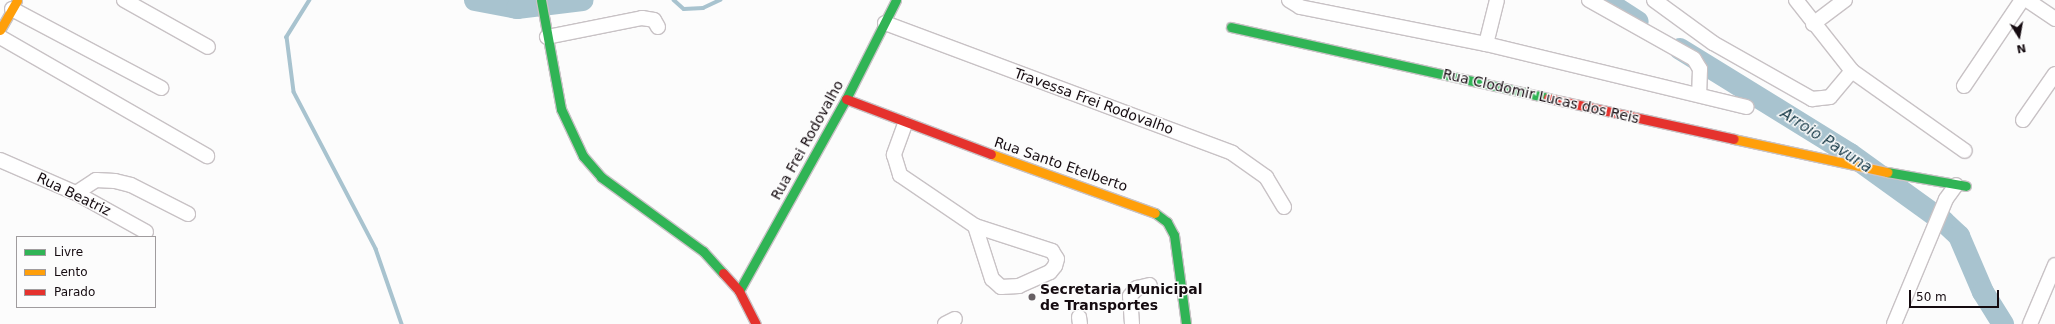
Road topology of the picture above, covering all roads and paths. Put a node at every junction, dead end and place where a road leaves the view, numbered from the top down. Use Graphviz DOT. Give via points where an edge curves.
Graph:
graph roads {
  1 [pos="124,0"];
  2 [pos="541,0"];
  3 [pos="896,0"];
  4 [pos="1289,0"];
  5 [pos="1497,0"];
  6 [pos="1589,0"];
  7 [pos="1796,0"];
  8 [pos="1845,0"];
  9 [pos="1657,1"];
  10 [pos="2029,1"];
  11 [pos="15,4"];
  12 [pos="2055,19"];
  13 [pos="885,23"];
  14 [pos="1813,24"];
  15 [pos="658,27"];
  16 [pos="1231,27"];
  17 [pos="0,30"];
  18 [pos="546,34"];
  19 [pos="0,37"];
  20 [pos="1486,44"];
  21 [pos="208,47"];
  22 [pos="1852,71"];
  23 [pos="2055,74"];
  24 [pos="1964,86"];
  25 [pos="161,88"];
  26 [pos="1700,94"];
  27 [pos="846,99"];
  28 [pos="1746,107"];
  29 [pos="2023,120"];
  30 [pos="905,124"];
  31 [pos="1965,151"];
  32 [pos="207,156"];
  33 [pos="0,160"];
  34 [pos="1961,185"];
  35 [pos="76,193"];
  36 [pos="1284,207"];
  37 [pos="188,214"];
  38 [pos="975,226"];
  39 [pos="146,232"];
  40 [pos="2055,265"];
  41 [pos="1150,285"];
  42 [pos="739,292"];
  43 [pos="756,324"];
  44 [pos="1132,324"];
  45 [pos="1186,324"];
  46 [pos="1894,324"];
  47 [pos="2030,324"];
  1 -- 21 [label="street"];
  2 -- 18 [label="street"];
  3 -- 13 [label="street, Rua Frei Rodovalho"];
  4 -- 20 [label="street" via="1300,7"];
  5 -- 20 [label="street"];
  6 -- 26 [label="street" via="1694,59 1700,69"];
  7 -- 14 [label="street"];
  8 -- 14 [label="street"];
  9 -- 22 [label="street" via="1712,43 1812,99 1830,97"];
  10 -- 12 [label="street"];
  10 -- 24 [label="street"];
  11 -- 17 [label="street"];
  11 -- 25 [label="street"];
  13 -- 27 [label="street, Rua Frei Rodovalho"];
  13 -- 36 [label="street, Travessa Frei Rodovalho" via="1232,153 1266,177"];
  14 -- 22 [label="street"];
  15 -- 18 [label="street" via="654,20 642,18"];
  16 -- 34 [label="street, Rua Clodomir Lucas dos Reis" via="1850,165"];
  18 -- 42 [label="street" via="563,114 576,146 590,167 703,252"];
  19 -- 32 [label="street"];
  20 -- 26 [label="street"];
  22 -- 31 [label="street"];
  23 -- 29 [label="street"];
  26 -- 28 [label="street"];
  27 -- 30 [label="street, Rua Santo Etelberto"];
  27 -- 42 [label="street, Rua Frei Rodovalho"];
  30 -- 38 [label="street" via="894,154 896,169"];
  30 -- 45 [label="street, Rua Santo Etelberto" via="1154,212 1174,234"];
  33 -- 35 [label="street, Rua Beatriz"];
  34 -- 46 [label="street" via="1946,199"];
  35 -- 37 [label="street" via="96,180 115,181 131,185"];
  35 -- 39 [label="street, Rua Beatriz"];
  38 -- 38 [label="street" via="992,279 1001,288 1026,283 1055,266 1057,259 1052,251"];
  40 -- 47 [label="street"];
  41 -- 44 [label="street" via="1137,288 1130,296"];
  42 -- 43 [label="street"];
}
